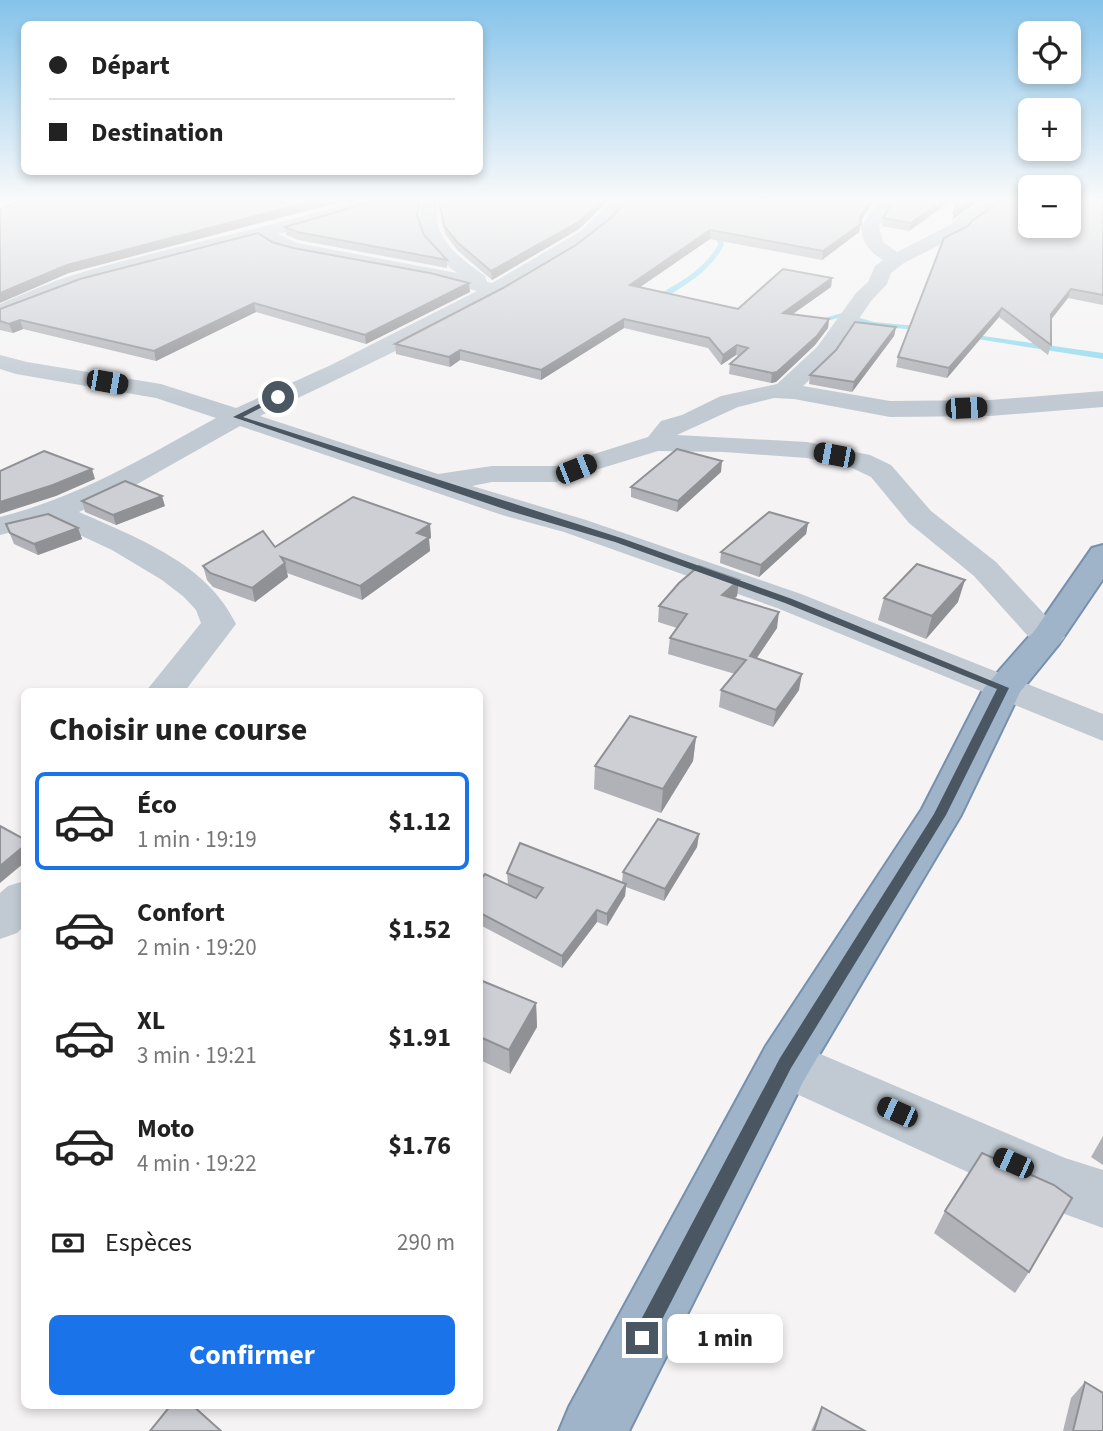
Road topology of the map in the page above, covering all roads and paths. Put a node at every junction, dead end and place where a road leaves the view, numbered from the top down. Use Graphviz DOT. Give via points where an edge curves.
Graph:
graph roads {
  1 [pos="127,267"];
  2 [pos="387,267"];
  3 [pos="464,267"];
  4 [pos="529,267"];
  5 [pos="886,267"];
  6 [pos="490,288"];
  7 [pos="0,311"];
  8 [pos="0,362"];
  9 [pos="783,391"];
  10 [pos="1103,399"];
  11 [pos="237,417"];
  12 [pos="658,443"];
  13 [pos="436,483"];
  14 [pos="55,512"];
  15 [pos="0,526"];
  16 [pos="1103,555"];
  17 [pos="1047,637"];
  18 [pos="167,688"];
  19 [pos="1003,688"];
  20 [pos="1103,728"];
  21 [pos="21,902"];
  22 [pos="0,920"];
  23 [pos="785,1063"];
  24 [pos="1103,1199"];
  25 [pos="593,1431"];
  1 -- 7 [label="street" via="75,281"];
  2 -- 6 [label="street"];
  3 -- 6 [label="street"];
  4 -- 6 [label="street"];
  5 -- 9 [label="street" via="825,352"];
  6 -- 11 [label="street" via="339,370"];
  8 -- 11 [label="street" via="161,391"];
  9 -- 10 [label="street" via="890,410"];
  9 -- 12 [label="street" via="730,401 670,426"];
  11 -- 13 [label="street"];
  11 -- 14 [label="street" via="122,481"];
  12 -- 13 [label="street" via="556,474 492,474"];
  12 -- 17 [label="street" via="807,450 860,461 881,471 920,517 985,569"];
  13 -- 19 [label="street" via="586,529 789,601"];
  14 -- 15 [label="street"];
  14 -- 18 [label="street" via="168,569 217,612 219,624"];
  16 -- 17 [label="highway"];
  17 -- 19 [label="highway"];
  19 -- 20 [label="street"];
  19 -- 23 [label="highway" via="940,815"];
  21 -- 22 [label="street"];
  23 -- 24 [label="street" via="1061,1185"];
  23 -- 25 [label="highway"];
}
